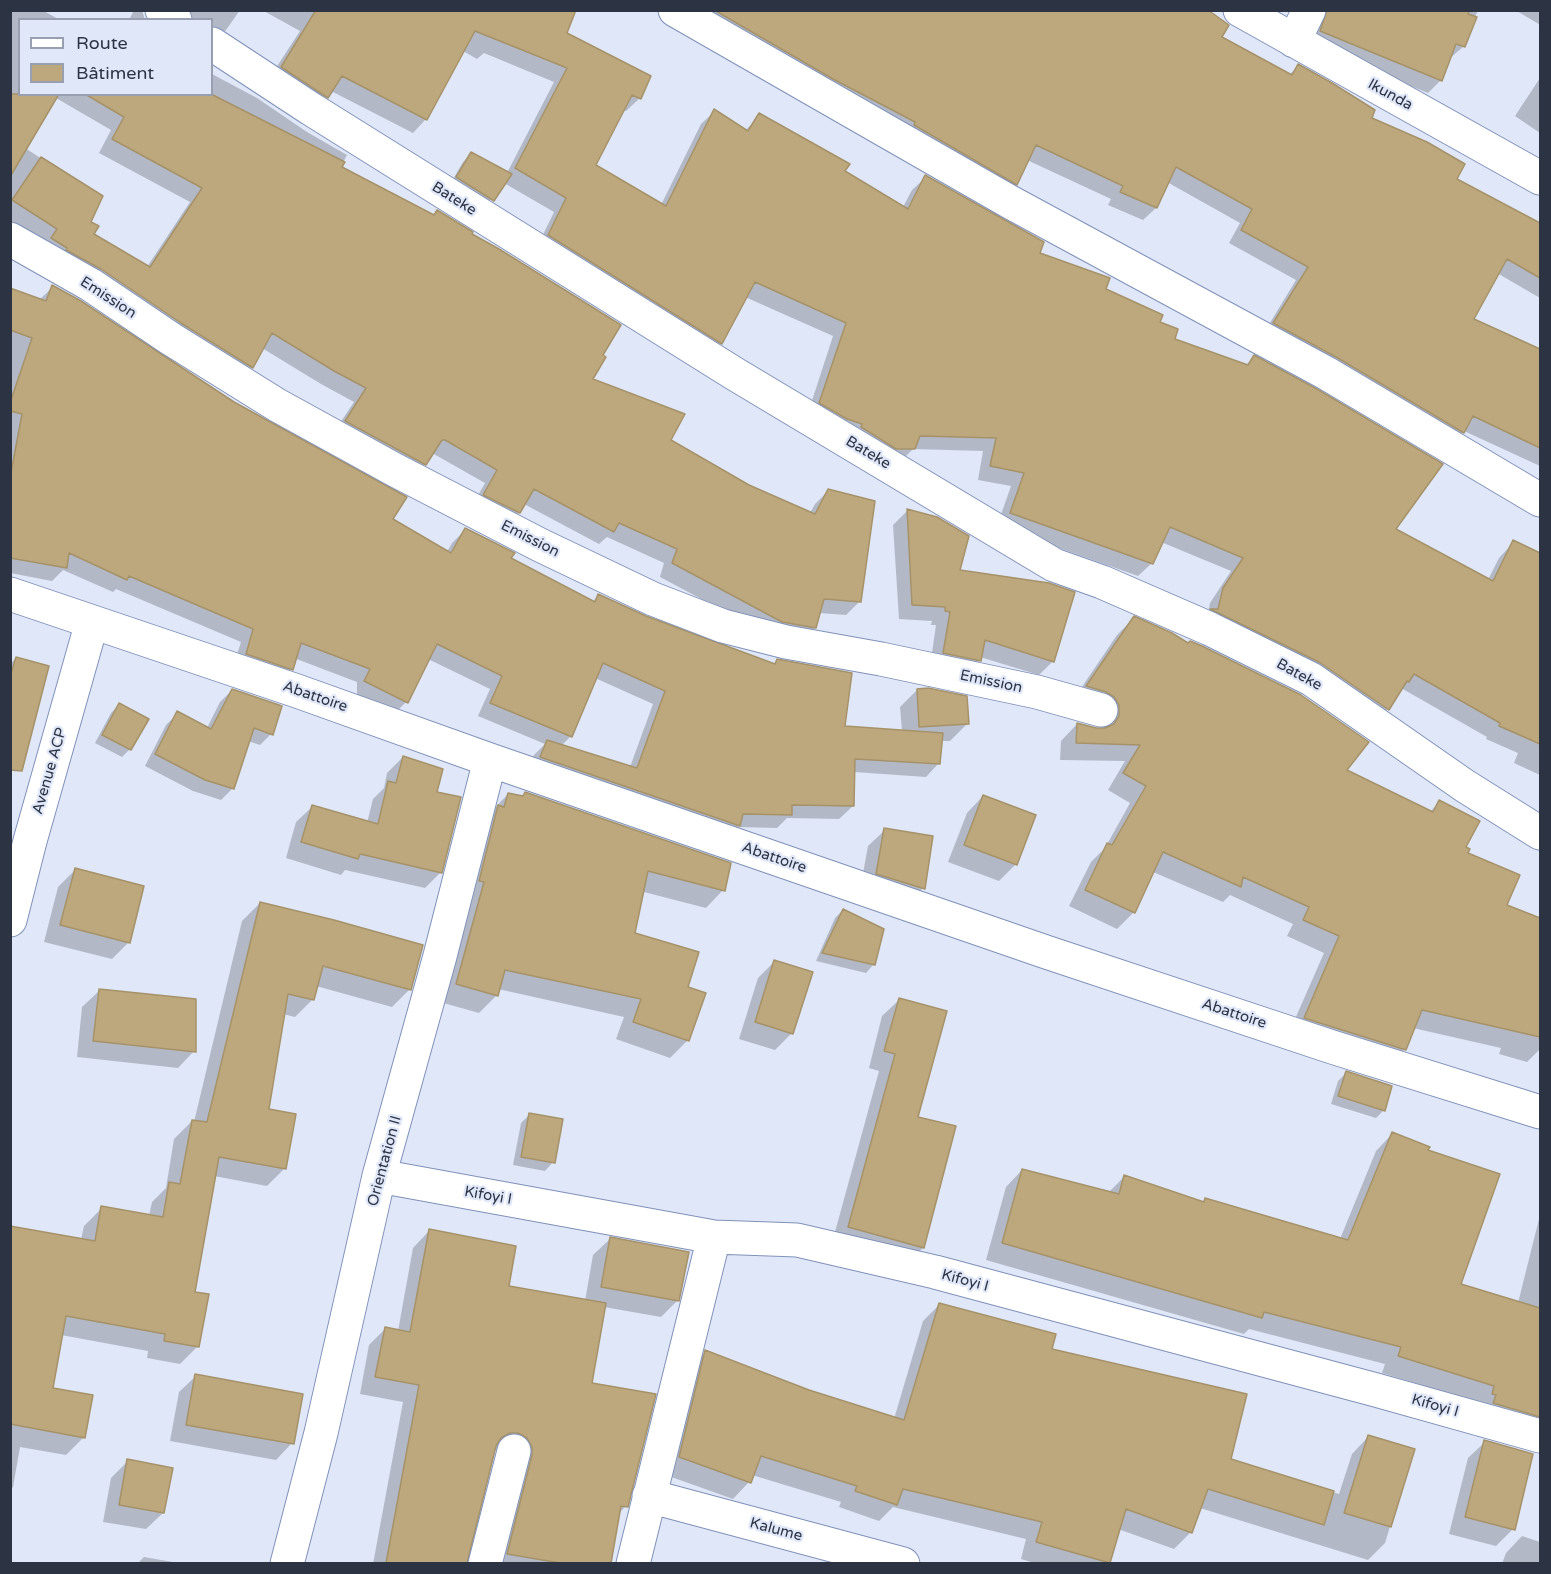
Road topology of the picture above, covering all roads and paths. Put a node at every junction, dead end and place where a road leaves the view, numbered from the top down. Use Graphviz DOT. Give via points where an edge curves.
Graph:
graph roads {
  1 [pos="675,10"];
  2 [pos="1240,10"];
  3 [pos="1309,10"];
  4 [pos="1294,41"];
  5 [pos="213,45"];
  6 [pos="1540,178"];
  7 [pos="10,239"];
  8 [pos="1540,500"];
  9 [pos="10,594"];
  10 [pos="92,622"];
  11 [pos="1101,710"];
  12 [pos="490,760"];
  13 [pos="1540,833"];
  14 [pos="10,920"];
  15 [pos="1540,1112"];
  16 [pos="380,1176"];
  17 [pos="714,1237"];
  18 [pos="1540,1436"];
  19 [pos="514,1451"];
  20 [pos="649,1496"];
  21 [pos="286,1563"];
  22 [pos="485,1563"];
  23 [pos="633,1563"];
  24 [pos="903,1563"];
  1 -- 8 [label="street" via="1010,202 1326,373"];
  2 -- 4 [label="street, Ikunda"];
  3 -- 4 [label="street"];
  4 -- 6 [label="street, Ikunda"];
  5 -- 13 [label="street, Bateke" via="725,368 1054,565 1210,629 1311,679 1464,786"];
  7 -- 11 [label="street, Emission" via="91,285 277,405 415,481 653,599 723,626 786,642 1026,689"];
  9 -- 10 [label="street, Abattoire"];
  10 -- 12 [label="street, Abattoire"];
  10 -- 14 [label="street, Avenue ACP"];
  12 -- 15 [label="street, Abattoire" via="1057,955"];
  12 -- 16 [label="street, Orientation II"];
  16 -- 17 [label="street, Kifoyi I"];
  16 -- 21 [label="street, Orientation II" via="321,1433"];
  17 -- 18 [label="street, Kifoyi I" via="797,1240 935,1272"];
  17 -- 20 [label="street"];
  19 -- 22 [label="street"];
  20 -- 23 [label="street"];
  20 -- 24 [label="street, Kalume"];
}
